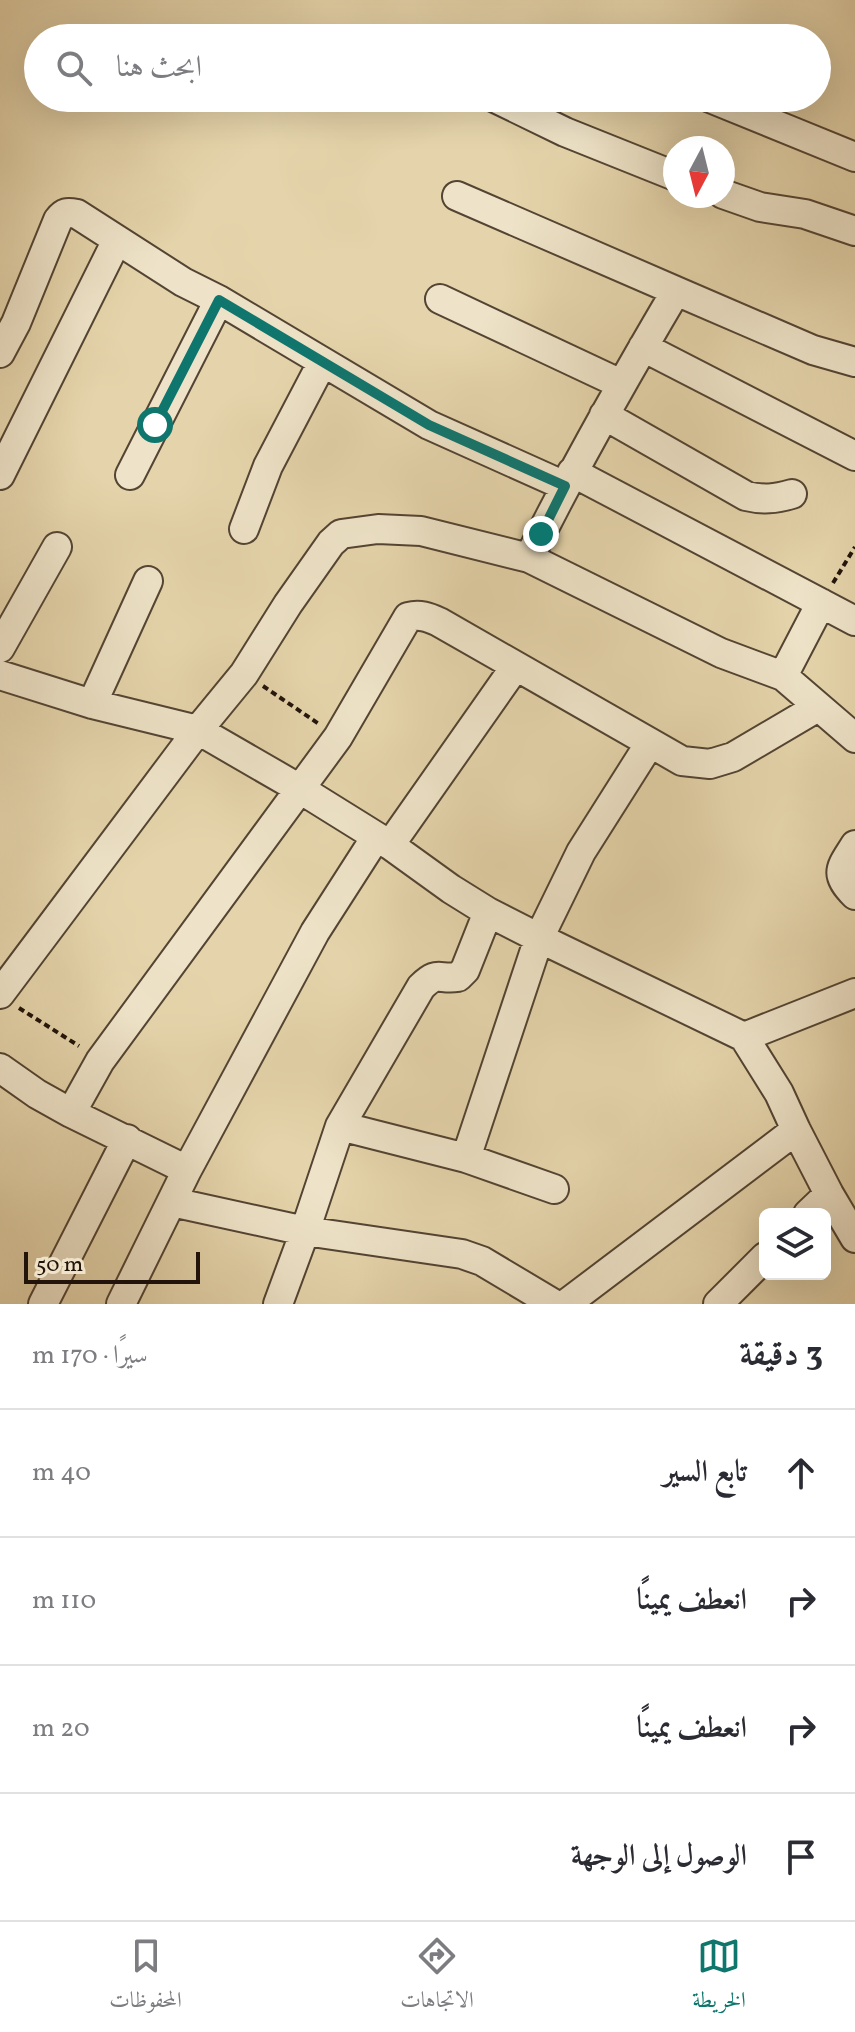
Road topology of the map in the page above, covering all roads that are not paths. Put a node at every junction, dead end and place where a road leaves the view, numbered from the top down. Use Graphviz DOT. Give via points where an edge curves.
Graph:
graph roads {
  1 [pos="524,112"];
  2 [pos="744,112"];
  3 [pos="855,157"];
  4 [pos="663,171"];
  5 [pos="457,196"];
  6 [pos="735,198"];
  7 [pos="855,231"];
  8 [pos="117,240"];
  9 [pos="676,291"];
  10 [pos="440,299"];
  11 [pos="219,300"];
  12 [pos="8,318"];
  13 [pos="643,347"];
  14 [pos="0,353"];
  15 [pos="855,362"];
  16 [pos="322,363"];
  17 [pos="621,384"];
  18 [pos="604,415"];
  19 [pos="855,456"];
  20 [pos="3,461"];
  21 [pos="130,475"];
  22 [pos="568,479"];
  23 [pos="792,494"];
  24 [pos="244,529"];
  25 [pos="57,547"];
  26 [pos="529,558"];
  27 [pos="148,581"];
  28 [pos="821,603"];
  29 [pos="855,621"];
  30 [pos="0,648"];
  31 [pos="515,667"];
  32 [pos="0,675"];
  33 [pos="783,676"];
  34 [pos="92,704"];
  35 [pos="818,707"];
  36 [pos="198,730"];
  37 [pos="855,738"];
  38 [pos="650,743"];
  39 [pos="300,789"];
  40 [pos="383,841"];
  41 [pos="855,845"];
  42 [pos="855,895"];
  43 [pos="488,912"];
  44 [pos="539,938"];
  45 [pos="855,993"];
  46 [pos="6,999"];
  47 [pos="744,1037"];
  48 [pos="0,1068"];
  49 [pos="71,1113"];
  50 [pos="340,1126"];
  51 [pos="796,1130"];
  52 [pos="127,1139"];
  53 [pos="466,1158"];
  54 [pos="187,1170"];
  55 [pos="554,1189"];
  56 [pos="829,1194"];
  57 [pos="172,1202"];
  58 [pos="814,1208"];
  59 [pos="305,1231"];
  60 [pos="855,1238"];
  61 [pos="759,1263"];
  62 [pos="43,1304"];
  63 [pos="121,1304"];
  64 [pos="278,1304"];
  65 [pos="554,1304"];
  66 [pos="566,1304"];
  67 [pos="718,1304"];
  1 -- 4 [label="street"];
  2 -- 3 [label="street"];
  5 -- 9 [label="street"];
  6 -- 7 [label="street"];
  8 -- 11 [label="street"];
  8 -- 12 [label="street" via="77,214 63,214"];
  8 -- 20 [label="street"];
  9 -- 13 [label="street"];
  9 -- 15 [label="street" via="813,350"];
  10 -- 17 [label="street"];
  11 -- 16 [label="street"];
  11 -- 21 [label="street"];
  12 -- 14 [label="street"];
  13 -- 17 [label="street"];
  13 -- 19 [label="street"];
  16 -- 22 [label="street" via="429,425"];
  16 -- 24 [label="street" via="268,466"];
  17 -- 18 [label="street"];
  18 -- 22 [label="street"];
  18 -- 23 [label="street" via="746,496 773,499"];
  22 -- 26 [label="street"];
  22 -- 28 [label="street"];
  25 -- 30 [label="street"];
  26 -- 33 [label="street" via="721,653"];
  26 -- 36 [label="street" via="421,531 341,534 244,674"];
  27 -- 34 [label="street"];
  28 -- 29 [label="street"];
  28 -- 33 [label="street"];
  31 -- 38 [label="street"];
  31 -- 39 [label="street" via="439,622 408,617 338,737"];
  31 -- 40 [label="street"];
  32 -- 34 [label="street"];
  33 -- 35 [label="street"];
  34 -- 36 [label="street"];
  35 -- 37 [label="street"];
  35 -- 38 [label="street" via="733,757 710,764 682,761"];
  36 -- 39 [label="street"];
  36 -- 46 [label="street"];
  38 -- 44 [label="street" via="581,852"];
  39 -- 40 [label="street"];
  39 -- 49 [label="street" via="100,1061"];
  40 -- 43 [label="street"];
  40 -- 54 [label="street" via="315,932"];
  41 -- 42 [label="street" via="840,876"];
  43 -- 44 [label="street"];
  43 -- 50 [label="street" via="465,970 458,977 429,978 421,987"];
  44 -- 47 [label="street"];
  44 -- 53 [label="street"];
  45 -- 47 [label="street"];
  47 -- 51 [label="street"];
  48 -- 49 [label="street"];
  49 -- 52 [label="street"];
  50 -- 53 [label="street"];
  50 -- 59 [label="street"];
  51 -- 56 [label="street"];
  51 -- 66 [label="street"];
  52 -- 54 [label="street"];
  52 -- 62 [label="street"];
  53 -- 55 [label="street"];
  54 -- 57 [label="street"];
  56 -- 58 [label="street"];
  56 -- 60 [label="street"];
  57 -- 59 [label="street"];
  57 -- 63 [label="street"];
  59 -- 64 [label="street"];
  59 -- 65 [label="street" via="462,1254"];
  61 -- 67 [label="street"];
}
